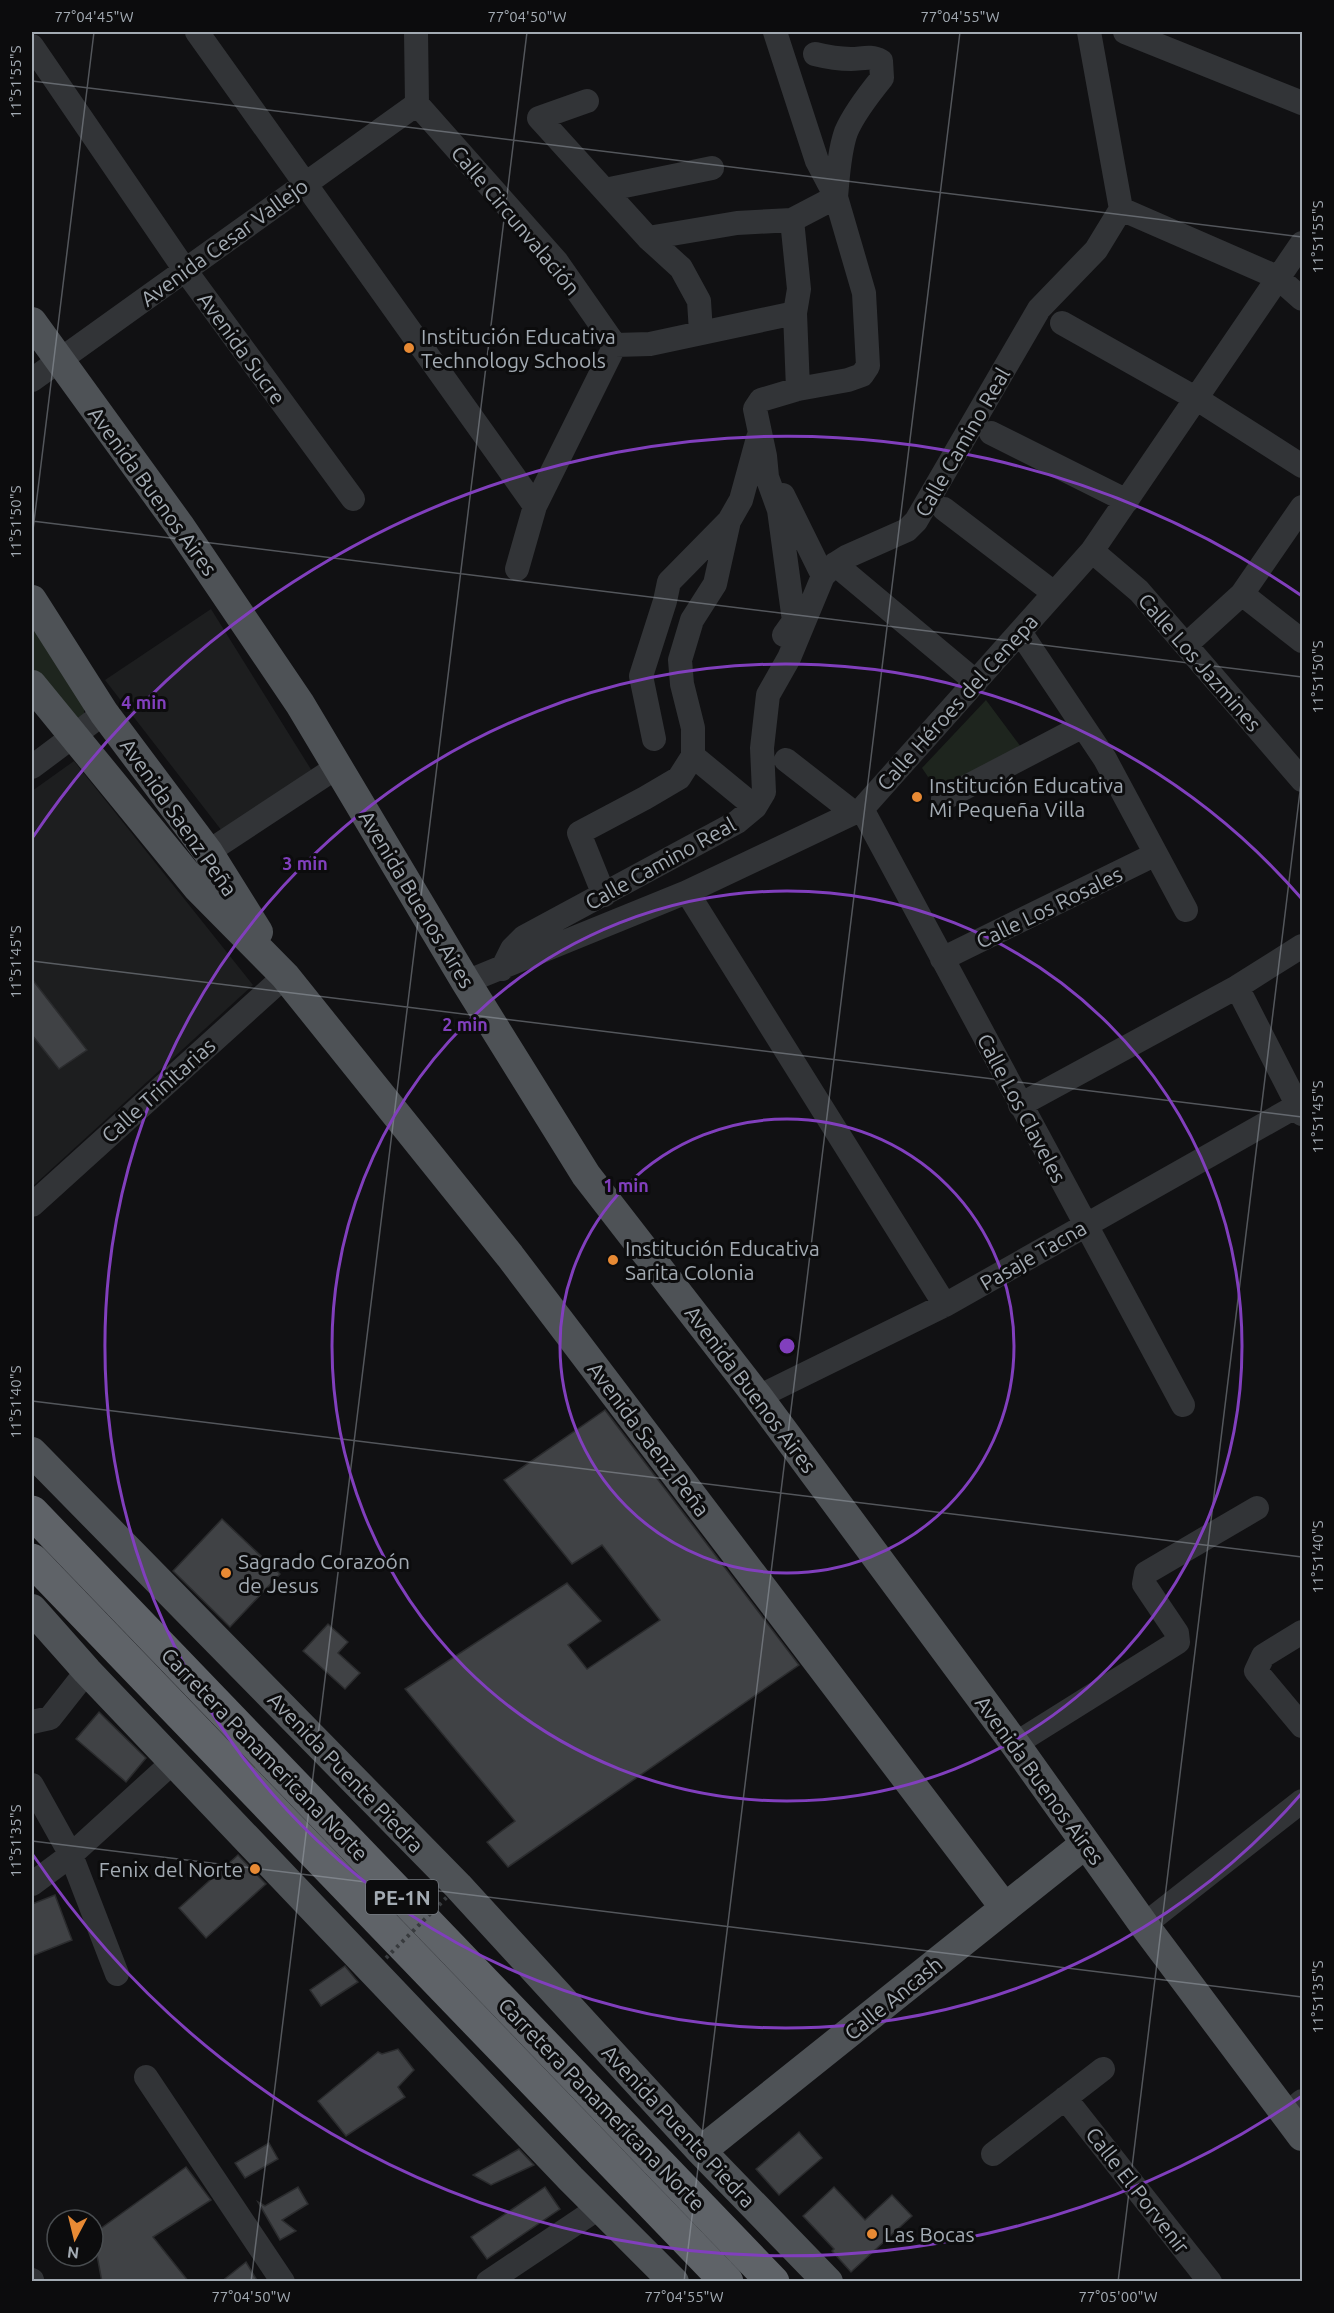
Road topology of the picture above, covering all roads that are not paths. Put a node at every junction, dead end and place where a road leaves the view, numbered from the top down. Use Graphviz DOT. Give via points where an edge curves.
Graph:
graph roads {
  1 [pos="197,32"];
  2 [pos="416,32"];
  3 [pos="775,32"];
  4 [pos="1089,32"];
  5 [pos="1125,32"];
  6 [pos="32,46"];
  7 [pos="815,54"];
  8 [pos="587,101"];
  9 [pos="417,104"];
  10 [pos="1302,104"];
  11 [pos="712,168"];
  12 [pos="306,183"];
  13 [pos="604,190"];
  14 [pos="836,197"];
  15 [pos="1121,209"];
  16 [pos="792,220"];
  17 [pos="648,238"];
  18 [pos="1302,243"];
  19 [pos="185,270"];
  20 [pos="1277,277"];
  21 [pos="1302,299"];
  22 [pos="795,313"];
  23 [pos="32,322"];
  24 [pos="1062,322"];
  25 [pos="701,332"];
  26 [pos="615,345"];
  27 [pos="59,361"];
  28 [pos="32,380"];
  29 [pos="798,389"];
  30 [pos="1197,399"];
  31 [pos="759,433"];
  32 [pos="991,433"];
  33 [pos="766,464"];
  34 [pos="1302,466"];
  35 [pos="353,499"];
  36 [pos="1127,501"];
  37 [pos="535,506"];
  38 [pos="1302,507"];
  39 [pos="944,508"];
  40 [pos="729,521"];
  41 [pos="1092,551"];
  42 [pos="517,569"];
  43 [pos="829,570"];
  44 [pos="1054,593"];
  45 [pos="1242,594"];
  46 [pos="32,600"];
  47 [pos="1020,632"];
  48 [pos="1302,641"];
  49 [pos="1186,645"];
  50 [pos="976,682"];
  51 [pos="32,685"];
  52 [pos="768,695"];
  53 [pos="104,713"];
  54 [pos="1083,726"];
  55 [pos="73,736"];
  56 [pos="654,740"];
  57 [pos="693,756"];
  58 [pos="786,760"];
  59 [pos="32,767"];
  60 [pos="337,767"];
  61 [pos="1302,780"];
  62 [pos="943,799"];
  63 [pos="755,807"];
  64 [pos="858,811"];
  65 [pos="208,852"];
  66 [pos="1156,854"];
  67 [pos="687,892"];
  68 [pos="604,895"];
  69 [pos="1186,910"];
  70 [pos="1302,946"];
  71 [pos="942,959"];
  72 [pos="502,969"];
  73 [pos="285,976"];
  74 [pos="466,982"];
  75 [pos="1237,987"];
  76 [pos="1020,1105"];
  77 [pos="1301,1108"];
  78 [pos="32,1205"];
  79 [pos="1085,1226"];
  80 [pos="945,1305"];
  81 [pos="758,1397"];
  82 [pos="1183,1405"];
  83 [pos="32,1452"];
  84 [pos="1257,1508"];
  85 [pos="32,1512"];
  86 [pos="32,1560"];
  87 [pos="32,1609"];
  88 [pos="1302,1632"];
  89 [pos="87,1671"];
  90 [pos="32,1722"];
  91 [pos="1302,1726"];
  92 [pos="1015,1744"];
  93 [pos="173,1762"];
  94 [pos="32,1785"];
  95 [pos="1302,1801"];
  96 [pos="1085,1844"];
  97 [pos="71,1855"];
  98 [pos="32,1884"];
  99 [pos="1005,1908"];
  100 [pos="1144,1925"];
  101 [pos="117,1974"];
  102 [pos="1103,2070"];
  103 [pos="146,2077"];
  104 [pos="1065,2098"];
  105 [pos="1297,2118"];
  106 [pos="701,2151"];
  107 [pos="993,2154"];
  108 [pos="600,2207"];
  109 [pos="283,2282"];
  110 [pos="488,2282"];
  111 [pos="674,2282"];
  112 [pos="727,2282"];
  113 [pos="773,2282"];
  114 [pos="828,2282"];
  115 [pos="1210,2282"];
  1 -- 12 [label="street"];
  2 -- 9 [label="street"];
  3 -- 14 [label="street" via="817,161"];
  4 -- 15 [label="street"];
  5 -- 10 [label="street"];
  6 -- 19 [label="street, Avenida Sucre"];
  7 -- 14 [label="street" via="872,56 880,61 882,78 846,132"];
  8 -- 13 [label="street" via="539,118"];
  9 -- 12 [label="street, Avenida Cesar Vallejo"];
  9 -- 26 [label="street, Calle Circunvalación" via="557,262"];
  11 -- 13 [label="street"];
  12 -- 19 [label="street, Avenida Cesar Vallejo"];
  12 -- 37 [label="street"];
  13 -- 17 [label="street"];
  14 -- 16 [label="street"];
  14 -- 29 [label="street" via="864,293 868,366 862,375"];
  15 -- 20 [label="street"];
  15 -- 43 [label="street, Calle Camino Real" via="1096,250 1040,309 916,521 907,530"];
  16 -- 17 [label="street" via="736,223"];
  16 -- 22 [label="street" via="799,289"];
  17 -- 25 [label="street" via="681,268 699,302"];
  18 -- 20 [label="street, Calle Héroes del Cenepa"];
  19 -- 27 [label="street, Avenida Cesar Vallejo"];
  19 -- 35 [label="street, Avenida Sucre"];
  20 -- 21 [label="street"];
  20 -- 30 [label="street, Calle Héroes del Cenepa"];
  22 -- 25 [label="street"];
  22 -- 29 [label="street"];
  23 -- 27 [label="main road, Avenida Buenos Aires"];
  24 -- 30 [label="street"];
  25 -- 26 [label="street" via="650,344"];
  26 -- 37 [label="street"];
  27 -- 28 [label="street, Avenida Cesar Vallejo"];
  27 -- 60 [label="main road, Avenida Buenos Aires" via="179,525 300,704"];
  29 -- 31 [label="street" via="761,400 754,409"];
  30 -- 34 [label="street"];
  30 -- 36 [label="street, Calle Héroes del Cenepa"];
  31 -- 33 [label="street"];
  31 -- 40 [label="street" via="741,501"];
  32 -- 36 [label="street"];
  33 -- 43 [label="street"];
  33 -- 52 [label="street" via="779,510 794,621 784,634 773,663"];
  36 -- 41 [label="street, Calle Héroes del Cenepa"];
  37 -- 42 [label="street"];
  38 -- 45 [label="street"];
  39 -- 44 [label="street"];
  40 -- 56 [label="street" via="669,582 641,676"];
  40 -- 57 [label="street" via="715,584 692,620 680,660 693,728"];
  41 -- 44 [label="street, Calle Héroes del Cenepa"];
  41 -- 49 [label="street, Calle Los Jazmines" via="1139,591"];
  43 -- 50 [label="street"];
  43 -- 52 [label="street, Calle Camino Real"];
  44 -- 47 [label="street, Calle Héroes del Cenepa"];
  45 -- 48 [label="street"];
  45 -- 49 [label="street"];
  46 -- 53 [label="main road, Avenida Saenz Peña"];
  47 -- 50 [label="street, Calle Héroes del Cenepa"];
  47 -- 54 [label="street"];
  49 -- 61 [label="street, Calle Los Jazmines"];
  50 -- 64 [label="street, Calle Héroes del Cenepa"];
  51 -- 55 [label="main road, Avenida Saenz Peña"];
  52 -- 63 [label="street, Calle Camino Real" via="762,748 764,792"];
  53 -- 55 [label="street"];
  53 -- 65 [label="main road, Avenida Saenz Peña"];
  54 -- 62 [label="street"];
  54 -- 66 [label="street"];
  55 -- 59 [label="street"];
  55 -- 73 [label="main road, Avenida Saenz Peña" via="198,888"];
  57 -- 63 [label="street"];
  57 -- 68 [label="street" via="679,778 579,833"];
  58 -- 64 [label="street"];
  60 -- 65 [label="street"];
  60 -- 74 [label="main road, Avenida Buenos Aires"];
  63 -- 68 [label="street, Calle Camino Real" via="737,822"];
  64 -- 67 [label="street, Calle Héroes del Cenepa"];
  64 -- 71 [label="street, Calle Los Claveles"];
  65 -- 73 [label="main road, Avenida Saenz Peña"];
  66 -- 69 [label="street"];
  66 -- 71 [label="street, Calle Los Rosales"];
  67 -- 72 [label="street, Calle Héroes del Cenepa"];
  67 -- 80 [label="street"];
  68 -- 72 [label="street, Calle Camino Real" via="524,937 512,949"];
  70 -- 75 [label="street"];
  71 -- 76 [label="street, Calle Los Claveles"];
  72 -- 74 [label="street, Calle Héroes del Cenepa"];
  73 -- 78 [label="street, Calle Trinitarias"];
  73 -- 99 [label="main road, Avenida Saenz Peña" via="510,1256"];
  74 -- 81 [label="main road, Avenida Buenos Aires" via="586,1174"];
  75 -- 76 [label="street"];
  75 -- 77 [label="street"];
  76 -- 79 [label="street, Calle Los Claveles"];
  77 -- 79 [label="street, Pasaje Tacna"];
  79 -- 80 [label="street, Pasaje Tacna"];
  79 -- 82 [label="street, Calle Los Claveles"];
  80 -- 81 [label="street, Pasaje Tacna"];
  81 -- 92 [label="main road, Avenida Buenos Aires"];
  83 -- 106 [label="main road, Avenida Puente Piedra" via="458,1886"];
  84 -- 92 [label="street" via="1146,1573 1144,1584 1177,1633 1178,1642"];
  85 -- 113 [label="highway, Carretera Panamericana Norte / PE-1N"];
  86 -- 112 [label="highway, Carretera Panamericana Norte / PE-1N"];
  87 -- 89 [label="main road"];
  88 -- 91 [label="street" via="1263,1656 1256,1671"];
  89 -- 90 [label="street" via="50,1718"];
  89 -- 93 [label="main road"];
  92 -- 96 [label="main road, Avenida Buenos Aires"];
  93 -- 97 [label="street"];
  93 -- 108 [label="main road"];
  94 -- 97 [label="street"];
  95 -- 100 [label="street"];
  96 -- 99 [label="main road, Calle Ancash"];
  96 -- 100 [label="main road, Avenida Buenos Aires"];
  97 -- 98 [label="street"];
  97 -- 101 [label="street"];
  99 -- 106 [label="main road, Calle Ancash"];
  100 -- 105 [label="main road, Avenida Buenos Aires"];
  102 -- 104 [label="street"];
  103 -- 109 [label="street"];
  104 -- 107 [label="street"];
  104 -- 115 [label="street, Calle El Porvenir"];
  106 -- 114 [label="main road, Avenida Puente Piedra"];
  108 -- 110 [label="street"];
  108 -- 111 [label="main road"];
}
